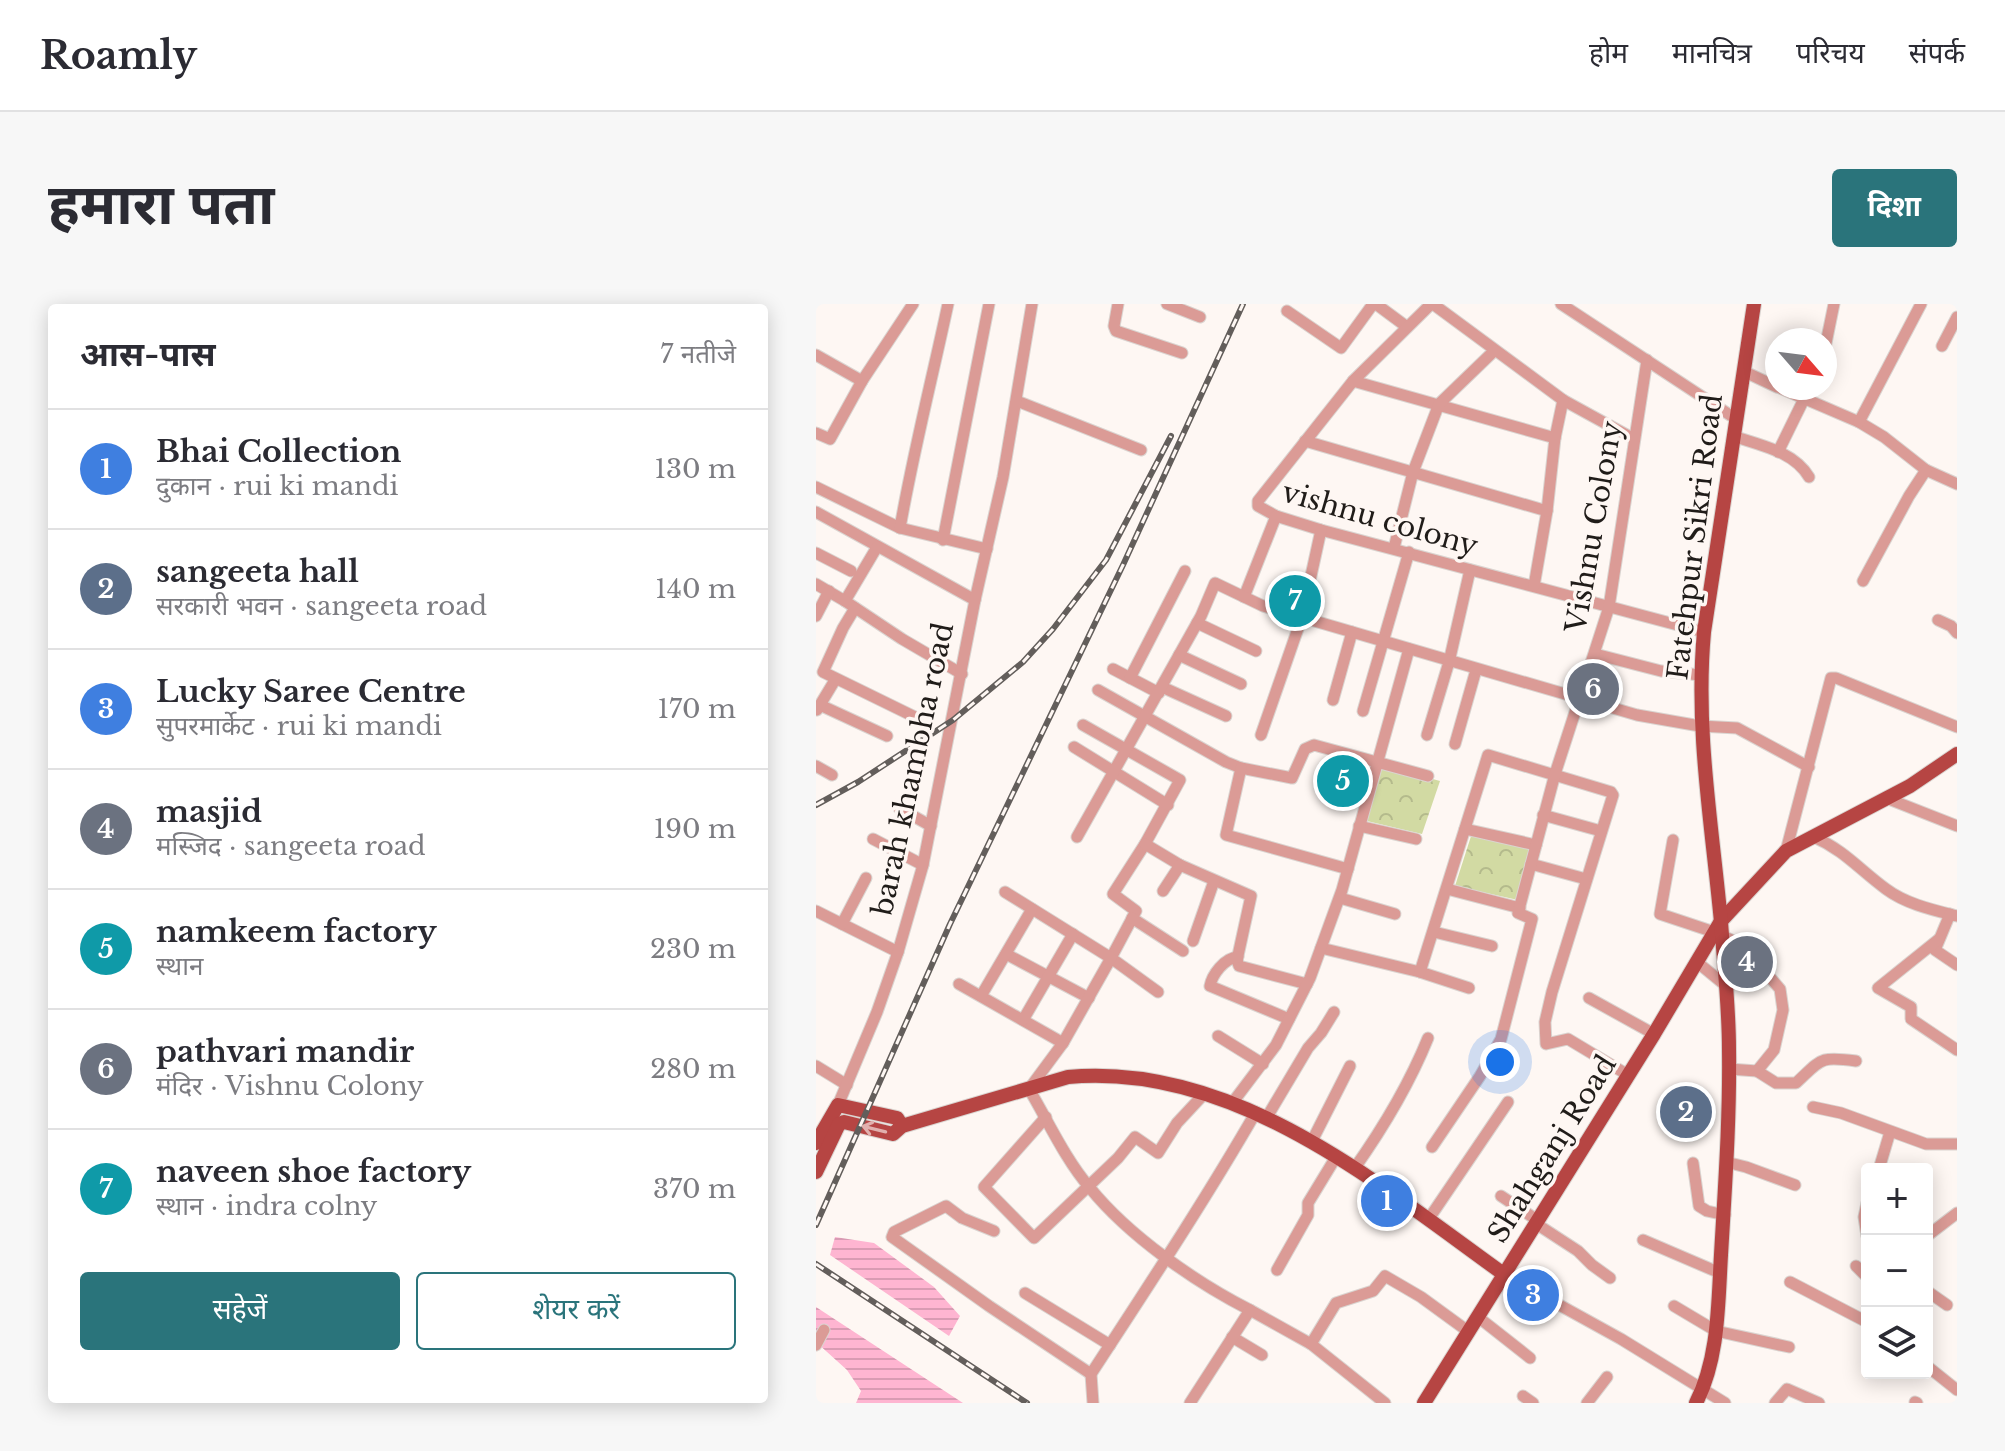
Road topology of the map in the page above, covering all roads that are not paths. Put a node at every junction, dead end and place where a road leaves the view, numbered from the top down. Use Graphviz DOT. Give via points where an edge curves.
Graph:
graph roads {
  1 [pos="913,304"];
  2 [pos="948,304"];
  3 [pos="989,304"];
  4 [pos="1032,304"];
  5 [pos="1118,304"];
  6 [pos="1167,304"];
  7 [pos="1374,304"];
  8 [pos="1432,304"];
  9 [pos="1561,304"];
  10 [pos="1754,304"];
  11 [pos="1834,304"];
  12 [pos="1921,304"];
  13 [pos="1287,311"];
  14 [pos="1200,317"];
  15 [pos="1957,317"];
  16 [pos="1407,327"];
  17 [pos="1829,328"];
  18 [pos="1942,346"];
  19 [pos="1494,351"];
  20 [pos="1182,353"];
  21 [pos="816,355"];
  22 [pos="1647,360"];
  23 [pos="1743,371"];
  24 [pos="862,381"];
  25 [pos="1353,381"];
  26 [pos="1765,381"];
  27 [pos="1563,400"];
  28 [pos="1804,400"];
  29 [pos="1806,400"];
  30 [pos="1017,401"];
  31 [pos="1439,404"];
  32 [pos="1736,419"];
  33 [pos="1859,422"];
  34 [pos="816,433"];
  35 [pos="1733,436"];
  36 [pos="1555,438"];
  37 [pos="1634,439"];
  38 [pos="1305,441"];
  39 [pos="1141,450"];
  40 [pos="1778,452"];
  41 [pos="1926,470"];
  42 [pos="1413,472"];
  43 [pos="1809,477"];
  44 [pos="1957,484"];
  45 [pos="816,487"];
  46 [pos="1547,511"];
  47 [pos="816,512"];
  48 [pos="1276,516"];
  49 [pos="900,528"];
  50 [pos="1321,530"];
  51 [pos="943,540"];
  52 [pos="877,547"];
  53 [pos="1394,548"];
  54 [pos="987,549"];
  55 [pos="1409,552"];
  56 [pos="816,553"];
  57 [pos="1470,570"];
  58 [pos="851,571"];
  59 [pos="1185,571"];
  60 [pos="1863,581"];
  61 [pos="816,584"];
  62 [pos="1534,586"];
  63 [pos="829,591"];
  64 [pos="1244,597"];
  65 [pos="975,600"];
  66 [pos="850,604"];
  67 [pos="1609,607"];
  68 [pos="816,616"];
  69 [pos="1302,617"];
  70 [pos="1938,620"];
  71 [pos="1197,623"];
  72 [pos="1352,632"];
  73 [pos="1704,632"];
  74 [pos="1957,633"];
  75 [pos="1384,643"];
  76 [pos="1409,649"];
  77 [pos="1256,651"];
  78 [pos="1595,654"];
  79 [pos="1179,655"];
  80 [pos="1449,662"];
  81 [pos="1113,669"];
  82 [pos="1476,670"];
  83 [pos="962,674"];
  84 [pos="1700,675"];
  85 [pos="1130,678"];
  86 [pos="835,680"];
  87 [pos="1241,684"];
  88 [pos="1098,690"];
  89 [pos="1160,690"];
  90 [pos="1333,700"];
  91 [pos="1581,700"];
  92 [pos="818,709"];
  93 [pos="1363,711"];
  94 [pos="1226,716"];
  95 [pos="917,718"];
  96 [pos="1145,718"];
  97 [pos="1083,725"];
  98 [pos="1700,726"];
  99 [pos="1957,727"];
  100 [pos="1261,735"];
  101 [pos="1427,735"];
  102 [pos="887,736"];
  103 [pos="1455,744"];
  104 [pos="1074,747"];
  105 [pos="1126,750"];
  106 [pos="1957,754"];
  107 [pos="1376,762"];
  108 [pos="816,766"];
  109 [pos="1809,767"];
  110 [pos="1241,768"];
  111 [pos="1113,771"];
  112 [pos="1555,774"];
  113 [pos="832,775"];
  114 [pos="1428,776"];
  115 [pos="1886,798"];
  116 [pos="1168,805"];
  117 [pos="899,808"];
  118 [pos="1543,815"];
  119 [pos="931,826"];
  120 [pos="1359,826"];
  121 [pos="1957,826"];
  122 [pos="1465,829"];
  123 [pos="1601,831"];
  124 [pos="1077,837"];
  125 [pos="1814,837"];
  126 [pos="873,839"];
  127 [pos="1416,839"];
  128 [pos="1673,840"];
  129 [pos="1145,844"];
  130 [pos="1536,845"];
  131 [pos="1786,851"];
  132 [pos="1531,864"];
  133 [pos="923,865"];
  134 [pos="1180,865"];
  135 [pos="1348,869"];
  136 [pos="866,878"];
  137 [pos="1586,879"];
  138 [pos="1214,881"];
  139 [pos="1447,889"];
  140 [pos="1163,891"];
  141 [pos="1005,892"];
  142 [pos="1340,898"];
  143 [pos="1520,908"];
  144 [pos="1032,909"];
  145 [pos="816,911"];
  146 [pos="1395,914"];
  147 [pos="1953,915"];
  148 [pos="1132,918"];
  149 [pos="842,924"];
  150 [pos="1719,930"];
  151 [pos="1434,932"];
  152 [pos="1073,934"];
  153 [pos="1939,939"];
  154 [pos="1193,941"];
  155 [pos="1492,946"];
  156 [pos="1321,948"];
  157 [pos="1183,951"];
  158 [pos="898,952"];
  159 [pos="1006,954"];
  160 [pos="1238,957"];
  161 [pos="1111,958"];
  162 [pos="1697,962"];
  163 [pos="1957,965"];
  164 [pos="1420,972"];
  165 [pos="1048,978"];
  166 [pos="959,984"];
  167 [pos="1307,984"];
  168 [pos="1725,985"];
  169 [pos="1469,988"];
  170 [pos="1158,992"];
  171 [pos="981,996"];
  172 [pos="1089,998"];
  173 [pos="1589,998"];
  174 [pos="1334,1012"];
  175 [pos="1289,1019"];
  176 [pos="1023,1020"];
  177 [pos="1654,1034"];
  178 [pos="1218,1036"];
  179 [pos="1428,1038"];
  180 [pos="1063,1043"];
  181 [pos="1957,1050"];
  182 [pos="1856,1061"];
  183 [pos="1263,1064"];
  184 [pos="816,1066"];
  185 [pos="1350,1066"];
  186 [pos="1729,1069"];
  187 [pos="1757,1071"];
  188 [pos="1628,1075"];
  189 [pos="847,1085"];
  190 [pos="1029,1089"];
  191 [pos="1204,1094"];
  192 [pos="1233,1102"];
  193 [pos="1508,1102"];
  194 [pos="838,1105"];
  195 [pos="1813,1107"];
  196 [pos="1262,1115"];
  197 [pos="1046,1117"];
  198 [pos="902,1126"];
  199 [pos="1890,1132"];
  200 [pos="1312,1141"];
  201 [pos="816,1143"];
  202 [pos="1957,1144"];
  203 [pos="1432,1147"];
  204 [pos="1336,1157"];
  205 [pos="1726,1162"];
  206 [pos="1693,1163"];
  207 [pos="1881,1163"];
  208 [pos="1354,1169"];
  209 [pos="816,1172"];
  210 [pos="1795,1185"];
  211 [pos="1088,1187"];
  212 [pos="1501,1196"];
  213 [pos="1957,1213"];
  214 [pos="1725,1215"];
  215 [pos="1428,1220"];
  216 [pos="1536,1222"];
  217 [pos="994,1231"];
  218 [pos="1928,1235"];
  219 [pos="1643,1240"];
  220 [pos="1168,1257"];
  221 [pos="1856,1266"];
  222 [pos="1277,1270"];
  223 [pos="1861,1271"];
  224 [pos="1720,1273"];
  225 [pos="1505,1275"];
  226 [pos="1610,1278"];
  227 [pos="1790,1282"];
  228 [pos="1025,1293"];
  229 [pos="1933,1295"];
  230 [pos="1947,1305"];
  231 [pos="1674,1306"];
  232 [pos="1250,1310"];
  233 [pos="1861,1316"];
  234 [pos="1478,1317"];
  235 [pos="824,1330"];
  236 [pos="1716,1331"];
  237 [pos="1469,1332"];
  238 [pos="1232,1337"];
  239 [pos="1311,1344"];
  240 [pos="816,1345"];
  241 [pos="1110,1345"];
  242 [pos="1789,1347"];
  243 [pos="1262,1355"];
  244 [pos="1530,1358"];
  245 [pos="1933,1371"];
  246 [pos="1091,1374"];
  247 [pos="1607,1377"];
  248 [pos="1703,1389"];
  249 [pos="1957,1390"];
  250 [pos="1093,1403"];
  251 [pos="1190,1403"];
  252 [pos="1385,1403"];
  253 [pos="1424,1403"];
  254 [pos="1587,1403"];
  255 [pos="1696,1403"];
  256 [pos="1725,1403"];
  257 [pos="1775,1403"];
  258 [pos="1819,1403"];
  1 -- 24 [label="street"];
  2 -- 49 [label="street"];
  3 -- 51 [label="street"];
  4 -- 30 [label="street, barah khambha road"];
  5 -- 20 [label="street" via="1116,331"];
  6 -- 14 [label="street"];
  7 -- 13 [label="street" via="1341,348"];
  7 -- 16 [label="street"];
  8 -- 16 [label="street, vishnu colony"];
  8 -- 19 [label="street"];
  9 -- 22 [label="street"];
  10 -- 23 [label="main road, Fatehpur Sikri Road"];
  11 -- 17 [label="street"];
  12 -- 33 [label="street"];
  15 -- 18 [label="street"];
  16 -- 25 [label="street, vishnu colony"];
  19 -- 27 [label="street"];
  19 -- 31 [label="street"];
  21 -- 24 [label="street"];
  22 -- 32 [label="street"];
  22 -- 37 [label="street, Vishnu Colony"];
  23 -- 26 [label="street"];
  23 -- 32 [label="main road, Fatehpur Sikri Road"];
  24 -- 34 [label="street" via="830,439"];
  25 -- 31 [label="street"];
  25 -- 38 [label="street, vishnu colony"];
  27 -- 36 [label="street"];
  27 -- 37 [label="street"];
  28 -- 40 [label="street"];
  29 -- 33 [label="street"];
  30 -- 39 [label="street"];
  30 -- 54 [label="street, barah khambha road"];
  31 -- 36 [label="street"];
  31 -- 42 [label="street"];
  32 -- 35 [label="main road, Fatehpur Sikri Road"];
  33 -- 41 [label="street"];
  35 -- 40 [label="street"];
  35 -- 73 [label="main road, Fatehpur Sikri Road"];
  36 -- 46 [label="street"];
  37 -- 67 [label="street, Vishnu Colony"];
  38 -- 42 [label="street"];
  38 -- 48 [label="street, vishnu colony" via="1258,501 1260,509"];
  40 -- 43 [label="street"];
  41 -- 44 [label="street"];
  41 -- 60 [label="street"];
  42 -- 46 [label="street"];
  42 -- 53 [label="street"];
  45 -- 49 [label="street"];
  46 -- 62 [label="street"];
  47 -- 52 [label="street"];
  48 -- 50 [label="street, vishnu colony"];
  48 -- 64 [label="street"];
  49 -- 51 [label="street"];
  50 -- 53 [label="street, vishnu colony"];
  50 -- 69 [label="street"];
  51 -- 54 [label="street"];
  52 -- 65 [label="street"];
  52 -- 66 [label="street"];
  53 -- 55 [label="street, vishnu colony"];
  54 -- 65 [label="street, barah khambha road"];
  55 -- 57 [label="street, vishnu colony"];
  55 -- 75 [label="street"];
  56 -- 58 [label="street"];
  57 -- 62 [label="street, vishnu colony"];
  57 -- 80 [label="street"];
  59 -- 85 [label="street"];
  61 -- 63 [label="street"];
  62 -- 67 [label="street, vishnu colony"];
  63 -- 66 [label="street"];
  63 -- 68 [label="street"];
  64 -- 69 [label="street"];
  64 -- 71 [label="street" via="1215,583"];
  65 -- 83 [label="street, barah khambha road"];
  66 -- 83 [label="street"];
  66 -- 86 [label="street" via="823,670"];
  67 -- 73 [label="street, vishnu colony"];
  67 -- 78 [label="street, Vishnu Colony"];
  69 -- 72 [label="street"];
  69 -- 100 [label="street"];
  70 -- 74 [label="street"];
  71 -- 77 [label="street"];
  71 -- 79 [label="street"];
  72 -- 75 [label="street"];
  72 -- 90 [label="street"];
  73 -- 84 [label="main road, Fatehpur Sikri Road"];
  75 -- 76 [label="street"];
  75 -- 93 [label="street"];
  76 -- 80 [label="street"];
  76 -- 107 [label="street"];
  78 -- 84 [label="street"];
  78 -- 91 [label="street, Vishnu Colony"];
  79 -- 87 [label="street"];
  79 -- 89 [label="street"];
  80 -- 82 [label="street"];
  80 -- 101 [label="street"];
  81 -- 85 [label="street"];
  82 -- 91 [label="street"];
  82 -- 103 [label="street"];
  83 -- 119 [label="street, barah khambha road"];
  84 -- 98 [label="main road, Fatehpur Sikri Road"];
  85 -- 89 [label="street"];
  86 -- 92 [label="street"];
  86 -- 95 [label="street"];
  88 -- 96 [label="street"];
  89 -- 94 [label="street"];
  89 -- 96 [label="street"];
  91 -- 98 [label="street"];
  91 -- 112 [label="street, Vishnu Colony"];
  92 -- 102 [label="street"];
  96 -- 105 [label="street"];
  96 -- 110 [label="street"];
  97 -- 105 [label="street"];
  98 -- 109 [label="street" via="1737,728"];
  98 -- 150 [label="main road, Fatehpur Sikri Road"];
  99 -- 109 [label="street" via="1834,677"];
  104 -- 111 [label="street"];
  105 -- 111 [label="street"];
  105 -- 116 [label="street" via="1179,777"];
  106 -- 115 [label="main road"];
  107 -- 110 [label="street" via="1314,745 1305,749 1292,778"];
  107 -- 114 [label="street"];
  107 -- 120 [label="street"];
  108 -- 113 [label="street"];
  109 -- 131 [label="street"];
  110 -- 135 [label="street" via="1226,835"];
  111 -- 116 [label="street"];
  111 -- 124 [label="street"];
  112 -- 118 [label="street, Vishnu Colony"];
  112 -- 122 [label="street" via="1488,755"];
  112 -- 123 [label="street" via="1613,793"];
  115 -- 121 [label="street"];
  115 -- 125 [label="main road"];
  116 -- 129 [label="street"];
  117 -- 119 [label="street"];
  118 -- 123 [label="street"];
  118 -- 130 [label="street, Vishnu Colony"];
  119 -- 133 [label="street, barah khambha road"];
  120 -- 127 [label="street"];
  120 -- 135 [label="street"];
  122 -- 130 [label="street"];
  122 -- 139 [label="street"];
  123 -- 137 [label="street"];
  125 -- 131 [label="main road"];
  125 -- 147 [label="street" via="1845,854 1895,895"];
  126 -- 133 [label="street"];
  128 -- 150 [label="street" via="1660,914"];
  129 -- 134 [label="street"];
  129 -- 148 [label="street" via="1113,894 1135,910"];
  130 -- 132 [label="street, Vishnu Colony"];
  131 -- 150 [label="main road, Shahganj Road"];
  132 -- 137 [label="street"];
  132 -- 143 [label="street, Vishnu Colony"];
  133 -- 158 [label="street, barah khambha road"];
  134 -- 138 [label="street"];
  134 -- 140 [label="street"];
  135 -- 142 [label="street"];
  136 -- 149 [label="street"];
  137 -- 188 [label="street" via="1545,1022 1546,1044 1568,1039"];
  138 -- 154 [label="street"];
  138 -- 160 [label="street" via="1251,896"];
  139 -- 143 [label="street"];
  139 -- 151 [label="street"];
  141 -- 144 [label="street"];
  142 -- 146 [label="street"];
  142 -- 156 [label="street"];
  143 -- 203 [label="street" via="1519,913 1532,919 1504,1033"];
  144 -- 152 [label="street"];
  144 -- 159 [label="street"];
  145 -- 149 [label="street"];
  147 -- 153 [label="street"];
  148 -- 157 [label="street"];
  148 -- 161 [label="street"];
  149 -- 158 [label="street"];
  150 -- 162 [label="main road, Shahganj Road"];
  150 -- 168 [label="main road, Fatehpur Sikri Road"];
  150 -- 187 [label="street" via="1742,945 1780,989 1783,1010 1774,1050"];
  151 -- 155 [label="street"];
  151 -- 164 [label="street"];
  152 -- 161 [label="street"];
  152 -- 165 [label="street"];
  153 -- 163 [label="street" via="1935,950"];
  153 -- 181 [label="street" via="1878,988 1911,1007 1911,1019"];
  156 -- 164 [label="street"];
  156 -- 167 [label="street"];
  158 -- 189 [label="street, barah khambha road"];
  159 -- 165 [label="street"];
  159 -- 171 [label="street"];
  160 -- 167 [label="street" via="1239,966"];
  160 -- 175 [label="street" via="1227,960 1210,986"];
  161 -- 170 [label="street"];
  161 -- 172 [label="street"];
  162 -- 168 [label="street"];
  162 -- 177 [label="main road, Shahganj Road"];
  164 -- 169 [label="street"];
  165 -- 172 [label="street"];
  165 -- 176 [label="street"];
  166 -- 171 [label="street"];
  167 -- 175 [label="street"];
  168 -- 186 [label="main road, Fatehpur Sikri Road"];
  171 -- 176 [label="street"];
  172 -- 180 [label="street"];
  173 -- 177 [label="street"];
  174 -- 196 [label="street"];
  175 -- 183 [label="street"];
  176 -- 180 [label="street"];
  177 -- 188 [label="main road, Shahganj Road"];
  178 -- 183 [label="street"];
  179 -- 208 [label="street" via="1382,1130"];
  180 -- 190 [label="street"];
  182 -- 187 [label="street" via="1826,1058 1796,1083 1776,1083"];
  183 -- 192 [label="street"];
  184 -- 189 [label="street"];
  185 -- 200 [label="street"];
  186 -- 187 [label="street"];
  186 -- 205 [label="main road, Fatehpur Sikri Road"];
  188 -- 216 [label="main road, Shahganj Road"];
  189 -- 194 [label="street, barah khambha road"];
  190 -- 191 [label="main road" via="1092,1075 1147,1080"];
  190 -- 197 [label="street"];
  190 -- 198 [label="main road"];
  191 -- 192 [label="main road"];
  191 -- 211 [label="street" via="1158,1153 1135,1137"];
  192 -- 196 [label="main road"];
  193 -- 215 [label="street"];
  194 -- 198 [label="main road" via="897,1118"];
  194 -- 201 [label="main road"];
  195 -- 199 [label="street"];
  196 -- 200 [label="main road"];
  196 -- 220 [label="street"];
  197 -- 211 [label="street"];
  197 -- 211 [label="street" via="984,1187 1036,1238"];
  198 -- 209 [label="main road, one-way" via="893,1134 839,1124"];
  199 -- 202 [label="street" via="1926,1144"];
  199 -- 207 [label="street"];
  200 -- 204 [label="main road"];
  204 -- 208 [label="main road"];
  204 -- 222 [label="street"];
  205 -- 210 [label="street"];
  205 -- 214 [label="main road, Fatehpur Sikri Road"];
  206 -- 214 [label="street" via="1699,1206"];
  208 -- 215 [label="main road"];
  211 -- 220 [label="street" via="1119,1220"];
  212 -- 216 [label="street"];
  213 -- 218 [label="street"];
  214 -- 224 [label="main road, Fatehpur Sikri Road"];
  215 -- 225 [label="main road"];
  216 -- 225 [label="main road, Shahganj Road"];
  216 -- 226 [label="street"];
  217 -- 246 [label="street" via="946,1206 892,1237"];
  219 -- 224 [label="street"];
  220 -- 232 [label="street" via="1205,1286"];
  220 -- 241 [label="street"];
  221 -- 223 [label="street"];
  224 -- 236 [label="main road, Fatehpur Sikri Road"];
  225 -- 234 [label="main road, Shahganj Road"];
  225 -- 248 [label="street"];
  227 -- 233 [label="street"];
  228 -- 241 [label="street"];
  229 -- 230 [label="street"];
  231 -- 236 [label="street"];
  232 -- 238 [label="street"];
  232 -- 239 [label="street"];
  234 -- 237 [label="main road, Shahganj Road"];
  234 -- 244 [label="street"];
  235 -- 240 [label="street"];
  236 -- 242 [label="street"];
  236 -- 248 [label="main road, Fatehpur Sikri Road"];
  237 -- 239 [label="street" via="1384,1276 1373,1291 1336,1303"];
  237 -- 253 [label="main road, Shahganj Road"];
  238 -- 243 [label="street"];
  238 -- 251 [label="street"];
  239 -- 252 [label="street"];
  241 -- 246 [label="street"];
  245 -- 249 [label="street"];
  246 -- 250 [label="street"];
  247 -- 254 [label="street"];
  248 -- 255 [label="main road, Fatehpur Sikri Road"];
  248 -- 256 [label="street"];
  257 -- 258 [label="street" via="1787,1389"];
}
